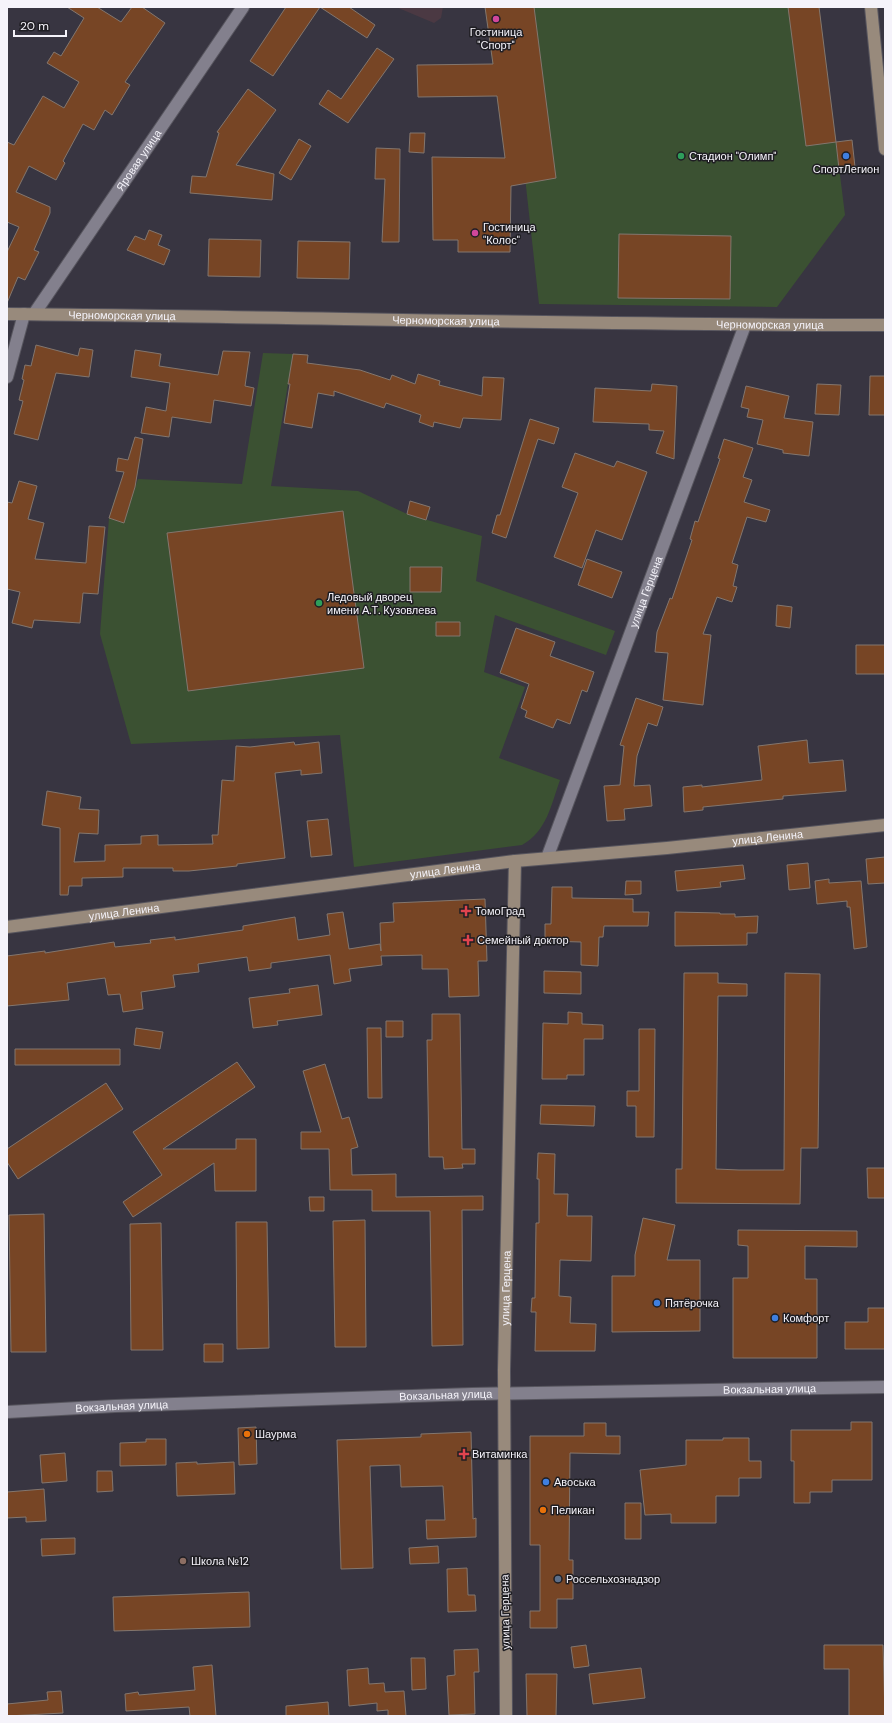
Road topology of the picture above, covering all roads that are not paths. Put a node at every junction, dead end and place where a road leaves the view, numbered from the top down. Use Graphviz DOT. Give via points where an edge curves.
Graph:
graph roads {
  1 [pos="243,7"];
  2 [pos="871,7"];
  3 [pos="885,149"];
  4 [pos="7,314"];
  5 [pos="29,314"];
  6 [pos="745,325"];
  7 [pos="885,325"];
  8 [pos="7,377"];
  9 [pos="885,825"];
  10 [pos="547,858"];
  11 [pos="515,861"];
  12 [pos="7,927"];
  13 [pos="885,1387"];
  14 [pos="504,1393"];
  15 [pos="7,1412"];
  16 [pos="506,1716"];
  1 -- 5 [label="street, Яровая улица"];
  2 -- 3 [label="street"];
  4 -- 5 [label="street, Черноморская улица"];
  5 -- 6 [label="street, Черноморская улица"];
  5 -- 8 [label="street, Яровая улица"];
  6 -- 7 [label="street, Черноморская улица"];
  6 -- 10 [label="street, улица Герцена"];
  9 -- 10 [label="street, улица Ленина"];
  10 -- 11 [label="street, улица Ленина"];
  11 -- 12 [label="street, улица Ленина"];
  11 -- 14 [label="street, улица Герцена"];
  13 -- 14 [label="street, Вокзальная улица"];
  14 -- 15 [label="street, Вокзальная улица"];
  14 -- 16 [label="street, улица Герцена"];
}
